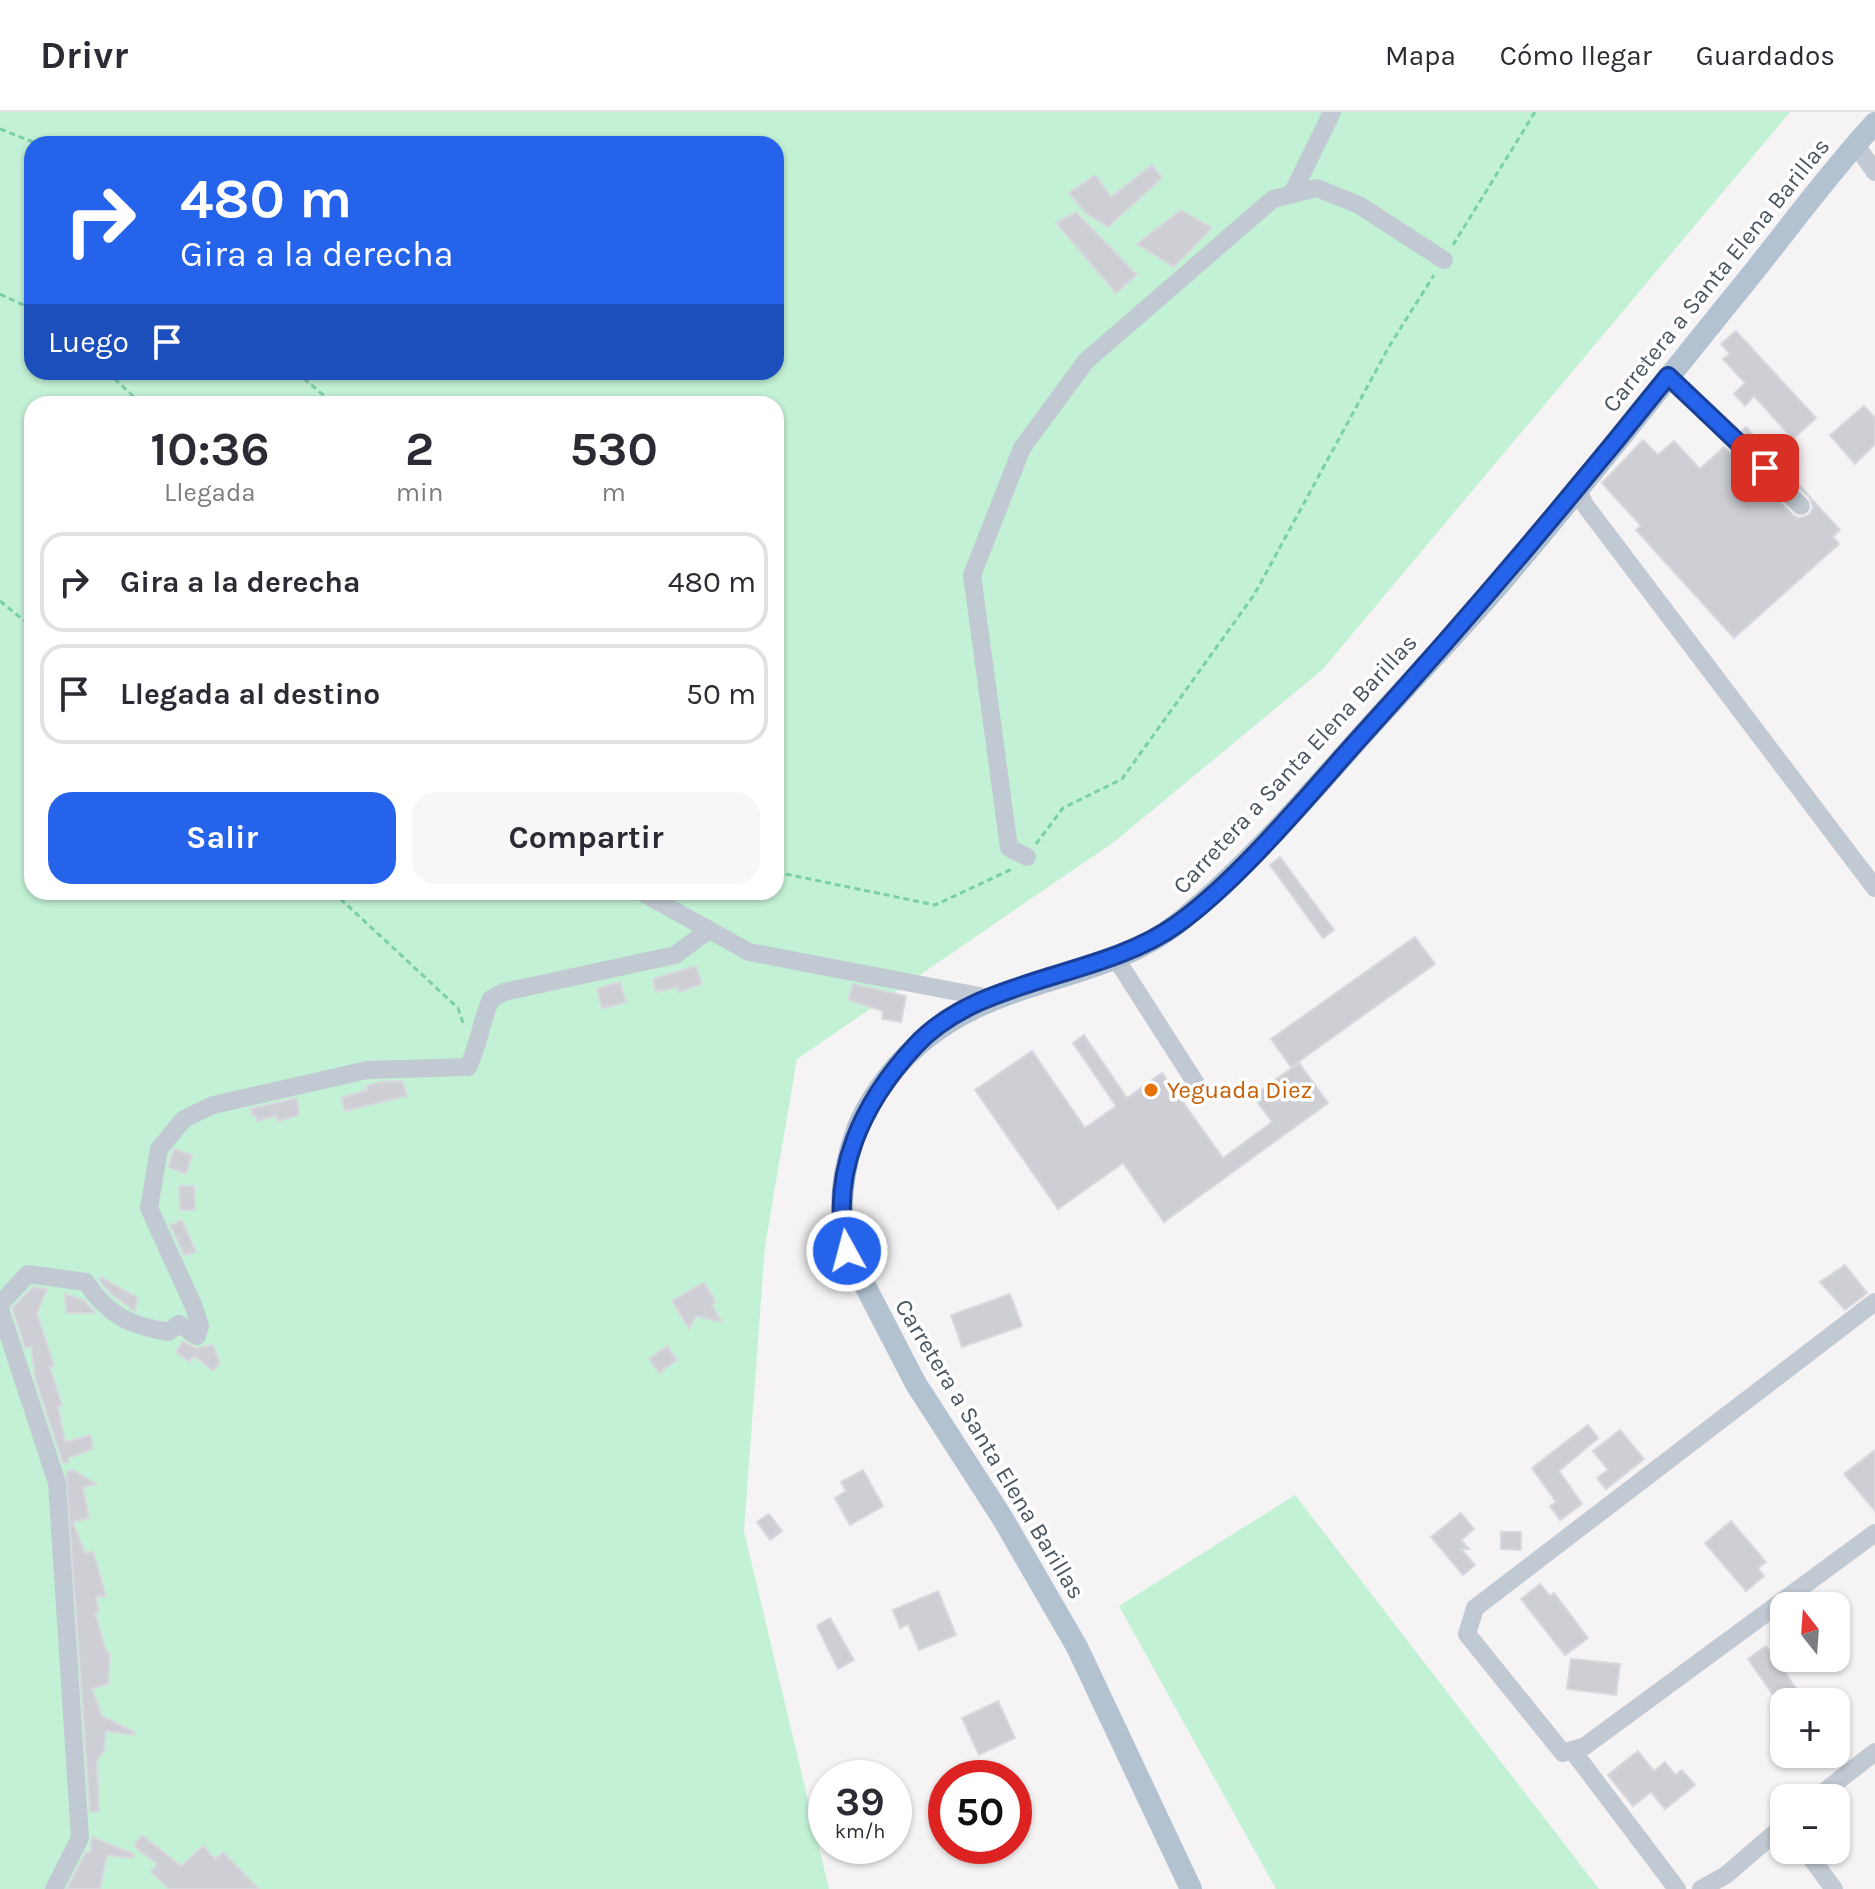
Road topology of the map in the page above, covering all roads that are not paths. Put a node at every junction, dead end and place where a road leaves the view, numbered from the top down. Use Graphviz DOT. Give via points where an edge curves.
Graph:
graph roads {
  1 [pos="1332,112"];
  2 [pos="1875,123"];
  3 [pos="1855,144"];
  4 [pos="1875,172"];
  5 [pos="1292,194"];
  6 [pos="1444,260"];
  7 [pos="1668,376"];
  8 [pos="1577,489"];
  9 [pos="1801,506"];
  10 [pos="1027,857"];
  11 [pos="1875,888"];
  12 [pos="655,900"];
  13 [pos="709,930"];
  14 [pos="1115,957"];
  15 [pos="990,998"];
  16 [pos="1202,1093"];
  17 [pos="1875,1302"];
  18 [pos="0,1307"];
  19 [pos="1875,1533"];
  20 [pos="1572,1750"];
  21 [pos="1875,1752"];
  22 [pos="1834,1784"];
  23 [pos="1770,1837"];
  24 [pos="1815,1864"];
  25 [pos="54,1889"];
  26 [pos="1191,1889"];
  27 [pos="1677,1889"];
  28 [pos="1701,1889"];
  29 [pos="1834,1889"];
  1 -- 5 [label="street"];
  2 -- 3 [label="main road, Carretera a Santa Elena Barillas"];
  3 -- 4 [label="street"];
  3 -- 7 [label="main road, Carretera a Santa Elena Barillas"];
  5 -- 6 [label="street" via="1317,188 1359,205"];
  5 -- 10 [label="street" via="1273,199 1086,361 1022,448 972,575 1009,848"];
  7 -- 8 [label="main road, Carretera a Santa Elena Barillas"];
  7 -- 9 [label="street"];
  8 -- 11 [label="street"];
  8 -- 14 [label="main road, Carretera a Santa Elena Barillas" via="1504,579 1235,871 1176,925"];
  12 -- 13 [label="street"];
  13 -- 15 [label="street" via="749,952"];
  13 -- 18 [label="street" via="675,955 491,999 468,1067 367,1070 213,1105 184,1119 159,1149 149,1208 194,1307 200,1326 197,1336 179,1324 168,1332 140,1328 114,1315 86,1282 28,1274"];
  14 -- 15 [label="main road, Carretera a Santa Elena Barillas"];
  14 -- 16 [label="street"];
  15 -- 26 [label="main road, Carretera a Santa Elena Barillas" via="918,1042 882,1083 849,1151 841,1227 847,1251 916,1384 1077,1647"];
  17 -- 20 [label="street" via="1475,1608 1467,1634 1563,1753"];
  18 -- 25 [label="street" via="57,1483 80,1838"];
  19 -- 20 [label="street" via="1585,1746"];
  20 -- 27 [label="street"];
  21 -- 22 [label="street"];
  23 -- 28 [label="street"];
  24 -- 29 [label="street"];
}
